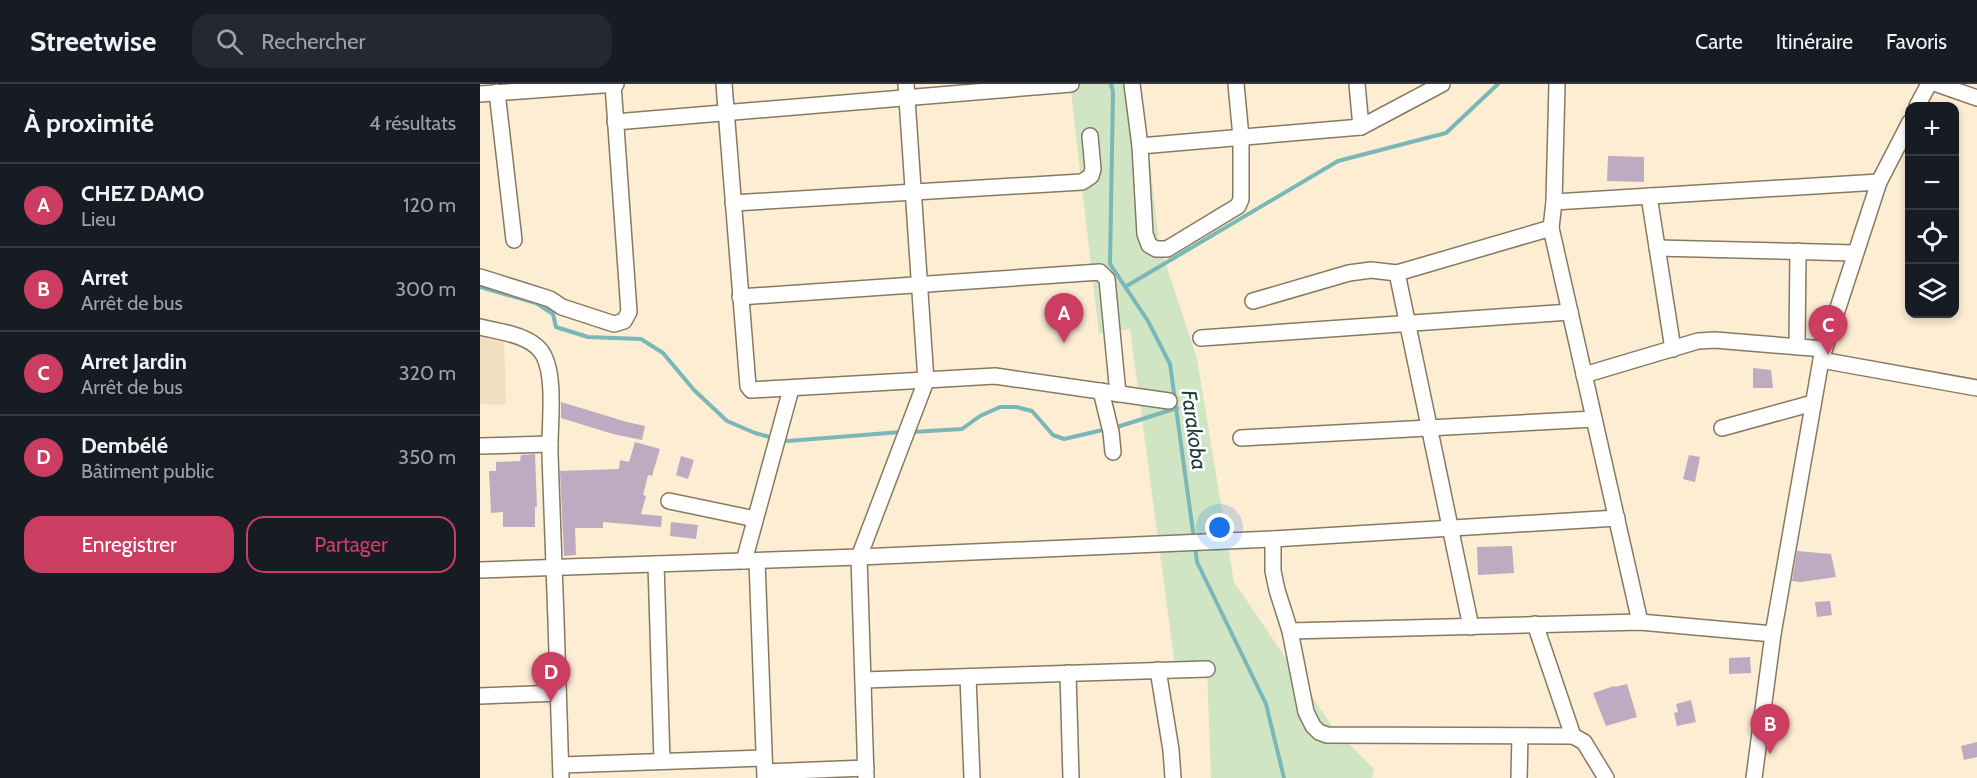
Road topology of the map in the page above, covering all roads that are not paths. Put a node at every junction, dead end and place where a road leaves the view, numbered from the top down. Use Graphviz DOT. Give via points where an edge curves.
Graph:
graph roads {
  1 [pos="615,84"];
  2 [pos="724,84"];
  3 [pos="1071,84"];
  4 [pos="1132,84"];
  5 [pos="1236,84"];
  6 [pos="1357,84"];
  7 [pos="1442,84"];
  8 [pos="1557,84"];
  9 [pos="1929,84"];
  10 [pos="1937,84"];
  11 [pos="553,86"];
  12 [pos="907,91"];
  13 [pos="497,92"];
  14 [pos="480,94"];
  15 [pos="1977,98"];
  16 [pos="1919,102"];
  17 [pos="726,113"];
  18 [pos="615,122"];
  19 [pos="1361,126"];
  20 [pos="1905,132"];
  21 [pos="1090,136"];
  22 [pos="1241,137"];
  23 [pos="1140,146"];
  24 [pos="1879,182"];
  25 [pos="913,192"];
  26 [pos="1649,196"];
  27 [pos="1554,202"];
  28 [pos="733,203"];
  29 [pos="1551,228"];
  30 [pos="514,240"];
  31 [pos="1657,248"];
  32 [pos="1798,251"];
  33 [pos="1856,253"];
  34 [pos="1397,273"];
  35 [pos="480,277"];
  36 [pos="919,284"];
  37 [pos="740,297"];
  38 [pos="1252,301"];
  39 [pos="1570,312"];
  40 [pos="1408,324"];
  41 [pos="480,327"];
  42 [pos="1201,338"];
  43 [pos="1797,347"];
  44 [pos="1672,349"];
  45 [pos="1822,355"];
  46 [pos="1584,375"];
  47 [pos="926,381"];
  48 [pos="1977,388"];
  49 [pos="791,389"];
  50 [pos="1101,391"];
  51 [pos="1118,394"];
  52 [pos="1169,401"];
  53 [pos="1813,403"];
  54 [pos="1594,419"];
  55 [pos="1430,427"];
  56 [pos="1722,428"];
  57 [pos="1241,438"];
  58 [pos="550,444"];
  59 [pos="480,446"];
  60 [pos="1113,452"];
  61 [pos="669,501"];
  62 [pos="1617,518"];
  63 [pos="755,519"];
  64 [pos="1451,528"];
  65 [pos="1273,539"];
  66 [pos="859,557"];
  67 [pos="751,561"];
  68 [pos="656,564"];
  69 [pos="554,567"];
  70 [pos="480,570"];
  71 [pos="1640,622"];
  72 [pos="1535,624"];
  73 [pos="1470,627"];
  74 [pos="1290,631"];
  75 [pos="1773,634"];
  76 [pos="1207,669"];
  77 [pos="1158,670"];
  78 [pos="1068,673"];
  79 [pos="968,677"];
  80 [pos="863,680"];
  81 [pos="558,693"];
  82 [pos="480,696"];
  83 [pos="1520,736"];
  84 [pos="1573,736"];
  85 [pos="662,761"];
  86 [pos="765,769"];
  87 [pos="561,771"];
  88 [pos="866,773"];
  89 [pos="972,778"];
  90 [pos="1071,778"];
  91 [pos="1173,778"];
  92 [pos="1519,778"];
  93 [pos="1606,778"];
  94 [pos="1754,778"];
  1 -- 11 [label="street"];
  1 -- 18 [label="street"];
  2 -- 17 [label="street"];
  3 -- 12 [label="street"];
  4 -- 23 [label="street"];
  5 -- 22 [label="street"];
  6 -- 19 [label="street"];
  7 -- 19 [label="street"];
  8 -- 27 [label="street"];
  9 -- 16 [label="street"];
  10 -- 15 [label="street"];
  11 -- 13 [label="street"];
  12 -- 17 [label="street"];
  12 -- 25 [label="street"];
  13 -- 14 [label="street"];
  13 -- 30 [label="street"];
  17 -- 18 [label="street"];
  17 -- 28 [label="street"];
  18 -- 35 [label="street" via="628,312 624,321 614,324"];
  19 -- 22 [label="street"];
  20 -- 24 [label="street"];
  21 -- 25 [label="street" via="1093,169 1082,182"];
  22 -- 23 [label="street"];
  22 -- 23 [label="street" via="1242,192 1238,206 1167,249 1149,245 1145,234"];
  24 -- 26 [label="street"];
  24 -- 33 [label="street"];
  25 -- 28 [label="street"];
  25 -- 36 [label="street"];
  26 -- 27 [label="street"];
  26 -- 31 [label="street"];
  27 -- 29 [label="street"];
  28 -- 37 [label="street"];
  29 -- 34 [label="street"];
  29 -- 39 [label="street"];
  31 -- 32 [label="street"];
  31 -- 44 [label="street"];
  32 -- 33 [label="street"];
  32 -- 43 [label="street"];
  33 -- 45 [label="street"];
  34 -- 38 [label="street" via="1349,273"];
  34 -- 40 [label="street"];
  36 -- 37 [label="street"];
  36 -- 47 [label="street"];
  36 -- 51 [label="street" via="1100,272 1107,279"];
  37 -- 49 [label="street" via="748,386 756,391"];
  39 -- 40 [label="street"];
  39 -- 46 [label="street"];
  40 -- 42 [label="street"];
  40 -- 55 [label="street"];
  41 -- 58 [label="street" via="515,335 536,345 543,354 550,371"];
  43 -- 44 [label="street" via="1715,340"];
  43 -- 45 [label="street"];
  44 -- 46 [label="street"];
  45 -- 48 [label="street"];
  45 -- 53 [label="street"];
  46 -- 54 [label="street"];
  47 -- 49 [label="street"];
  47 -- 50 [label="street" via="995,376"];
  47 -- 66 [label="street"];
  49 -- 63 [label="street"];
  50 -- 51 [label="street"];
  50 -- 60 [label="street"];
  51 -- 52 [label="street"];
  53 -- 56 [label="street"];
  53 -- 75 [label="street"];
  54 -- 55 [label="street"];
  54 -- 62 [label="street"];
  55 -- 57 [label="street"];
  55 -- 64 [label="street"];
  58 -- 59 [label="street"];
  58 -- 69 [label="street"];
  61 -- 63 [label="street"];
  62 -- 64 [label="street"];
  62 -- 71 [label="street"];
  63 -- 67 [label="street"];
  64 -- 65 [label="street"];
  64 -- 73 [label="street"];
  65 -- 66 [label="street"];
  65 -- 74 [label="street" via="1276,590"];
  66 -- 67 [label="street"];
  66 -- 80 [label="street"];
  67 -- 68 [label="street"];
  67 -- 86 [label="street"];
  68 -- 69 [label="street"];
  68 -- 85 [label="street"];
  69 -- 70 [label="street"];
  69 -- 81 [label="street"];
  71 -- 72 [label="street"];
  71 -- 75 [label="street"];
  72 -- 73 [label="street"];
  72 -- 84 [label="street"];
  73 -- 74 [label="street"];
  74 -- 83 [label="street" via="1306,711 1319,732"];
  75 -- 94 [label="street"];
  76 -- 77 [label="street"];
  77 -- 78 [label="street"];
  77 -- 91 [label="street"];
  78 -- 79 [label="street"];
  78 -- 90 [label="street"];
  79 -- 80 [label="street"];
  79 -- 89 [label="street"];
  80 -- 88 [label="street"];
  81 -- 82 [label="street"];
  81 -- 87 [label="street"];
  83 -- 84 [label="street"];
  83 -- 92 [label="street"];
  84 -- 93 [label="street" via="1584,742"];
  85 -- 86 [label="street"];
  85 -- 87 [label="street"];
  86 -- 88 [label="street"];
}
